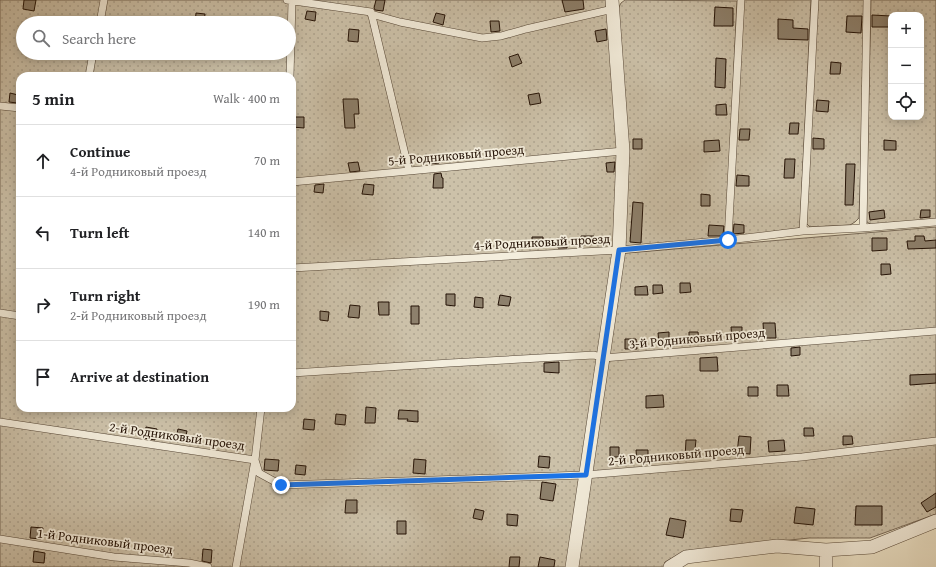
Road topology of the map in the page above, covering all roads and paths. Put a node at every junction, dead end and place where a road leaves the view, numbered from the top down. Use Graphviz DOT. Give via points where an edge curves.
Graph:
graph roads {
  1 [pos="104,0"];
  2 [pos="290,0"];
  3 [pos="741,0"];
  4 [pos="815,0"];
  5 [pos="867,0"];
  6 [pos="612,4"];
  7 [pos="371,14"];
  8 [pos="101,16"];
  9 [pos="290,16"];
  10 [pos="92,60"];
  11 [pos="290,60"];
  12 [pos="90,72"];
  13 [pos="290,72"];
  14 [pos="0,106"];
  15 [pos="16,108"];
  16 [pos="623,151"];
  17 [pos="409,171"];
  18 [pos="296,182"];
  19 [pos="936,222"];
  20 [pos="863,228"];
  21 [pos="803,231"];
  22 [pos="728,240"];
  23 [pos="619,250"];
  24 [pos="296,268"];
  25 [pos="0,314"];
  26 [pos="16,316"];
  27 [pos="936,330"];
  28 [pos="603,358"];
  29 [pos="296,373"];
  30 [pos="261,412"];
  31 [pos="0,422"];
  32 [pos="936,441"];
  33 [pos="255,460"];
  34 [pos="586,475"];
  35 [pos="936,521"];
  36 [pos="0,539"];
  37 [pos="826,550"];
  38 [pos="208,567"];
  39 [pos="236,567"];
  40 [pos="572,567"];
  41 [pos="670,567"];
  42 [pos="826,567"];
  1 -- 8 [label="lane"];
  2 -- 7 [label="lane"];
  2 -- 9 [label="lane"];
  3 -- 22 [label="lane"];
  4 -- 21 [label="lane"];
  5 -- 20 [label="lane"];
  6 -- 7 [label="lane" via="501,36 482,38"];
  6 -- 16 [label="street"];
  7 -- 17 [label="lane"];
  10 -- 12 [label="lane"];
  11 -- 13 [label="lane"];
  14 -- 15 [label="lane"];
  16 -- 17 [label="lane, 5-й Родниковый проезд"];
  16 -- 23 [label="street"];
  17 -- 18 [label="lane, 5-й Родниковый проезд"];
  19 -- 20 [label="lane, 4-й Родниковый проезд"];
  20 -- 21 [label="lane, 4-й Родниковый проезд"];
  21 -- 22 [label="lane, 4-й Родниковый проезд"];
  22 -- 23 [label="lane, 4-й Родниковый проезд"];
  23 -- 24 [label="lane, 4-й Родниковый проезд"];
  23 -- 28 [label="street"];
  25 -- 26 [label="lane"];
  27 -- 28 [label="lane, 3-й Родниковый проезд"];
  28 -- 29 [label="lane, 3-й Родниковый проезд" via="594,355"];
  28 -- 34 [label="street"];
  30 -- 33 [label="lane"];
  31 -- 33 [label="lane, 2-й Родниковый проезд"];
  32 -- 34 [label="lane, 2-й Родниковый проезд" via="802,457"];
  33 -- 34 [label="lane, 2-й Родниковый проезд" via="259,473 281,485"];
  33 -- 39 [label="lane"];
  34 -- 40 [label="street"];
  35 -- 37 [label="street" via="872,547"];
  36 -- 38 [label="lane, 1-й Родниковый проезд" via="114,557"];
  37 -- 41 [label="street" via="777,546 686,557"];
  37 -- 42 [label="street"];
}
